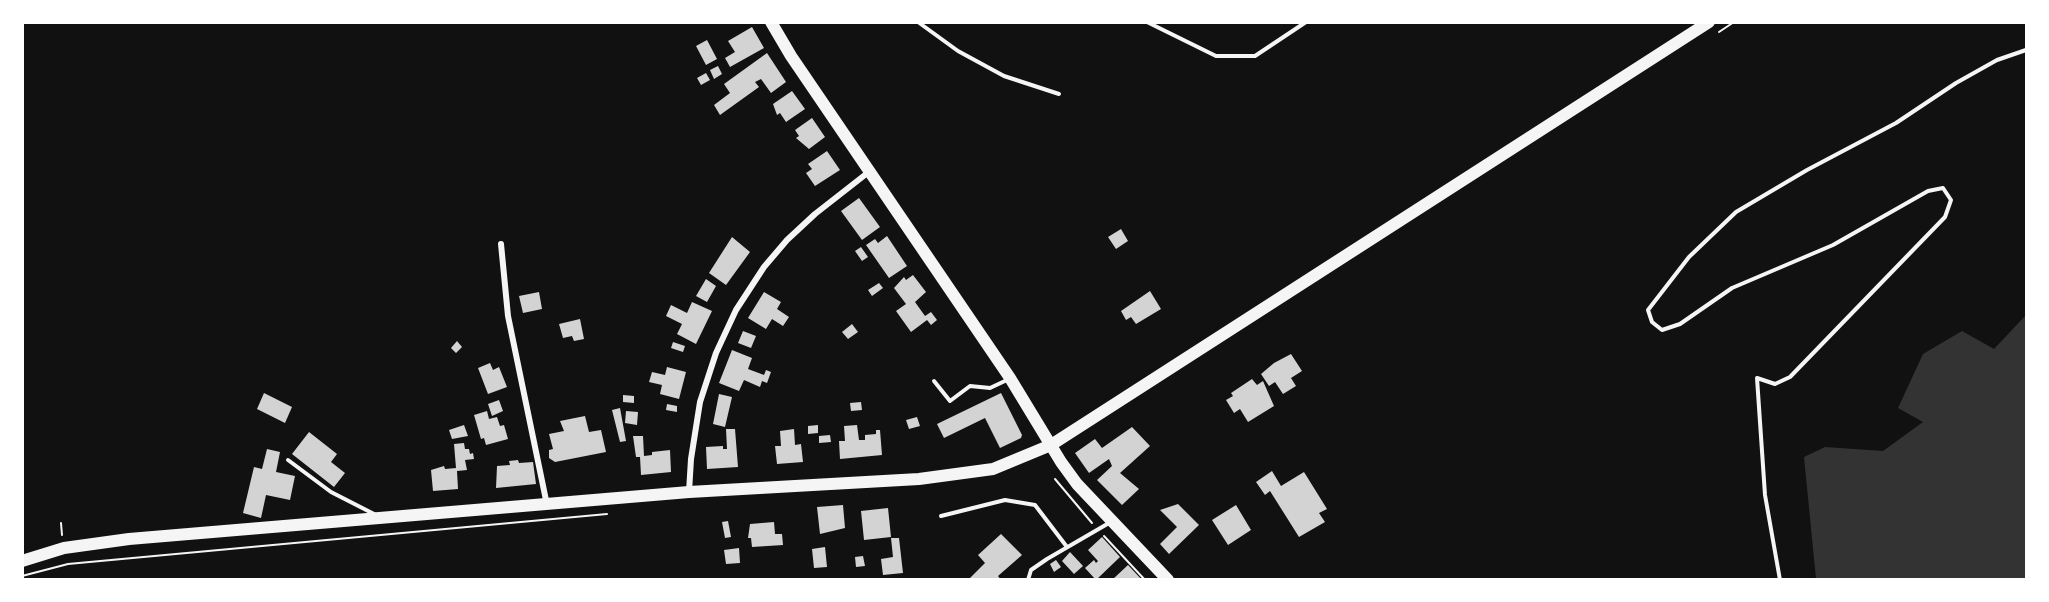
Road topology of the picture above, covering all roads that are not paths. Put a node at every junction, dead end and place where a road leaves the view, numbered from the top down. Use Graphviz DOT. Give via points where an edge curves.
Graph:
graph roads {
  1 [pos="771,22"];
  2 [pos="918,22"];
  3 [pos="1147,22"];
  4 [pos="1306,22"];
  5 [pos="1709,22"];
  6 [pos="2026,50"];
  7 [pos="1059,94"];
  8 [pos="870,171"];
  9 [pos="501,244"];
  10 [pos="1010,378"];
  11 [pos="934,381"];
  12 [pos="1051,445"];
  13 [pos="288,460"];
  14 [pos="690,492"];
  15 [pos="547,505"];
  16 [pos="941,516"];
  17 [pos="385,519"];
  18 [pos="1112,522"];
  19 [pos="1067,547"];
  20 [pos="22,561"];
  21 [pos="1028,579"];
  22 [pos="1168,579"];
  23 [pos="1780,579"];
  1 -- 8 [label="main road"];
  2 -- 7 [label="lane" via="958,51 1004,76"];
  3 -- 4 [label="lane" via="1216,56 1255,56"];
  5 -- 12 [label="main road"];
  6 -- 23 [label="lane" via="1997,60 1896,123 1737,212 1689,257 1648,310 1652,322 1662,330 1671,327 1732,288 1833,245 1928,191 1942,188 1951,200 1945,217 1790,377 1775,384 1757,378 1765,495"];
  8 -- 10 [label="main road"];
  8 -- 14 [label="street" via="787,240 736,310 700,402"];
  9 -- 15 [label="street" via="508,316"];
  10 -- 11 [label="lane" via="990,388 970,386 950,401"];
  10 -- 12 [label="main road"];
  12 -- 14 [label="main road" via="993,469 919,479"];
  12 -- 18 [label="main road" via="1077,484"];
  13 -- 17 [label="lane" via="331,492"];
  14 -- 15 [label="main road"];
  15 -- 17 [label="main road"];
  16 -- 19 [label="lane" via="1005,500 1035,505"];
  17 -- 20 [label="main road" via="129,539 64,548"];
  18 -- 19 [label="lane"];
  18 -- 22 [label="main road"];
  19 -- 21 [label="lane" via="1031,570"];
}
